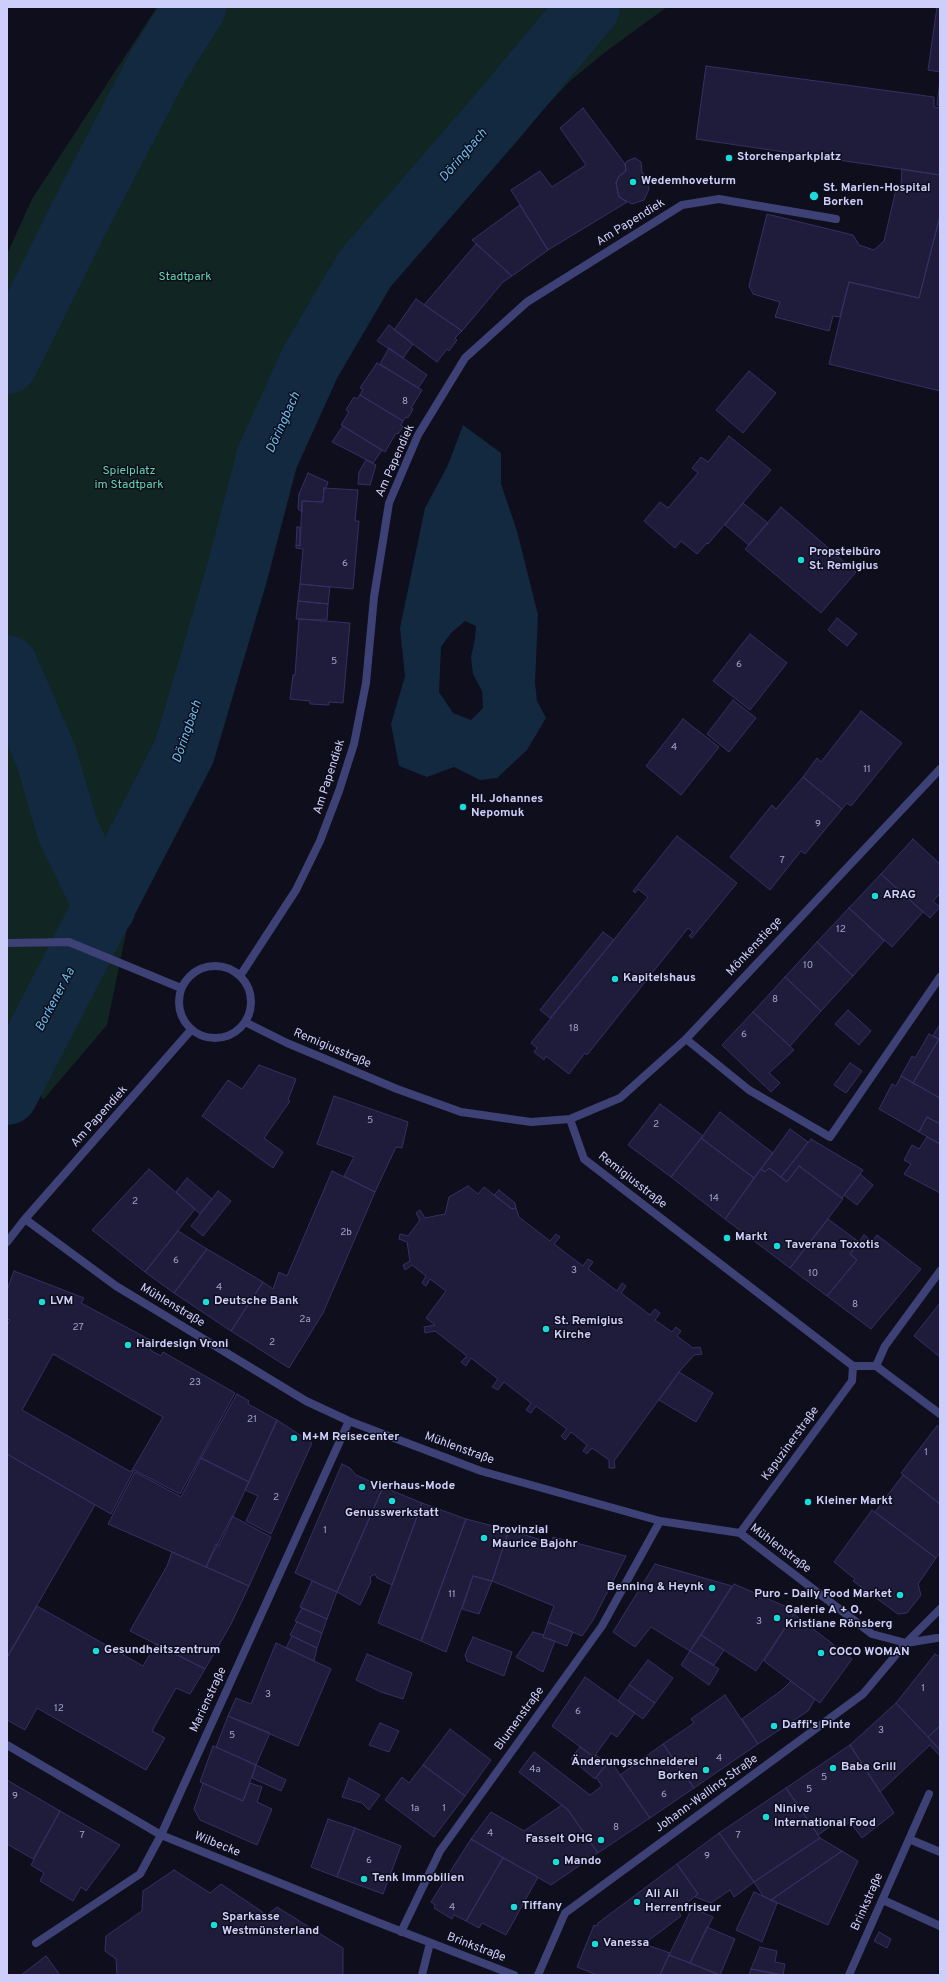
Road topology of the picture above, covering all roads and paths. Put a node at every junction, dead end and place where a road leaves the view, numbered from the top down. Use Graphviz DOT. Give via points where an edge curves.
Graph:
graph roads {
  1 [pos="836,219"];
  2 [pos="940,769"];
  3 [pos="7,943"];
  4 [pos="240,976"];
  5 [pos="940,977"];
  6 [pos="181,988"];
  7 [pos="245,1022"];
  8 [pos="191,1030"];
  9 [pos="686,1039"];
  10 [pos="570,1119"];
  11 [pos="25,1219"];
  12 [pos="7,1242"];
  13 [pos="940,1271"];
  14 [pos="853,1366"];
  15 [pos="876,1366"];
  16 [pos="940,1414"];
  17 [pos="349,1421"];
  18 [pos="660,1521"];
  19 [pos="740,1533"];
  20 [pos="940,1609"];
  21 [pos="937,1638"];
  22 [pos="906,1643"];
  23 [pos="7,1745"];
  24 [pos="929,1794"];
  25 [pos="161,1835"];
  26 [pos="909,1839"];
  27 [pos="940,1852"];
  28 [pos="883,1900"];
  29 [pos="940,1926"];
  30 [pos="401,1932"];
  31 [pos="36,1942"];
  32 [pos="430,1943"];
  33 [pos="422,1975"];
  34 [pos="514,1975"];
  35 [pos="538,1975"];
  36 [pos="849,1975"];
  1 -- 4 [label="street, Am Papendiek" via="719,199 682,205 528,302 465,358 418,435 388,503 374,597 366,684 354,744 339,791 320,841 296,890"];
  2 -- 9 [label="street, Mönkenstiege"];
  3 -- 6 [label="street" via="69,942"];
  4 -- 6 [label="street" via="230,969 207,966 187,978"];
  4 -- 7 [label="street" via="246,984 251,1003 250,1013"];
  5 -- 9 [label="street" via="830,1136 748,1090"];
  6 -- 8 [label="street" via="178,999 179,1011"];
  7 -- 8 [label="street" via="237,1031 214,1038 202,1036"];
  7 -- 10 [label="street, Remigiusstraße" via="287,1043 397,1089 461,1112 531,1122"];
  8 -- 11 [label="street, Am Papendiek"];
  9 -- 10 [label="street, Mönkenstiege" via="620,1098"];
  10 -- 14 [label="street, Remigiusstraße" via="584,1158"];
  11 -- 12 [label="street, Am Papendiek"];
  11 -- 17 [label="street, Mühlenstraße" via="116,1286 306,1401"];
  13 -- 15 [label="street" via="885,1346"];
  14 -- 15 [label="street"];
  14 -- 19 [label="street, Kapuzinerstraße" via="852,1381"];
  15 -- 16 [label="street"];
  17 -- 18 [label="street, Mühlenstraße" via="481,1471"];
  17 -- 25 [label="street, Marienstraße"];
  18 -- 19 [label="street, Mühlenstraße"];
  18 -- 30 [label="street, Blumenstraße" via="602,1626 440,1851"];
  19 -- 22 [label="street, Mühlenstraße" via="872,1634"];
  20 -- 22 [label="street"];
  21 -- 22 [label="street"];
  22 -- 35 [label="street, Johann-Walling-Straße" via="863,1694 566,1913"];
  23 -- 25 [label="street, Wilbecke"];
  24 -- 26 [label="street, Brinkstraße"];
  25 -- 30 [label="street, Wilbecke"];
  25 -- 31 [label="street, Marienstraße" via="140,1874"];
  26 -- 27 [label="street"];
  26 -- 28 [label="street, Brinkstraße"];
  28 -- 29 [label="street"];
  28 -- 36 [label="street, Brinkstraße"];
  30 -- 32 [label="street, Wilbecke"];
  32 -- 33 [label="street"];
  32 -- 34 [label="street, Brinkstraße"];
}
